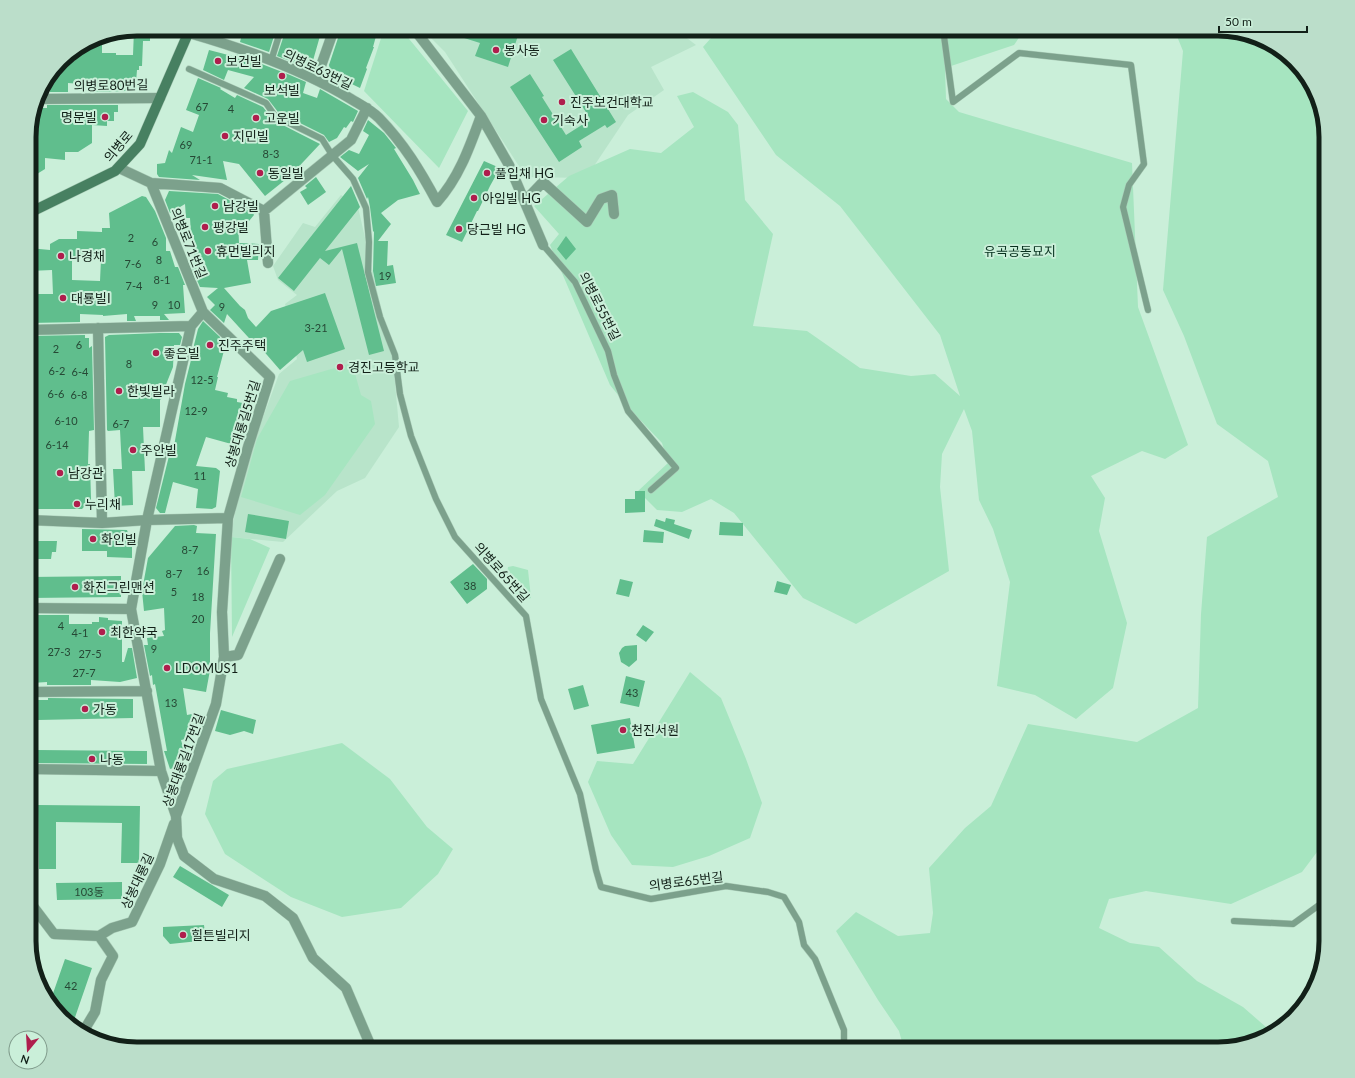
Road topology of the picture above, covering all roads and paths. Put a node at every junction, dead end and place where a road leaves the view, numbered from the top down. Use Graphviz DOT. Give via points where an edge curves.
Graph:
graph roads {
  1 [pos="188,36"];
  2 [pos="204,36"];
  3 [pos="279,36"];
  4 [pos="332,36"];
  5 [pos="419,36"];
  6 [pos="944,36"];
  7 [pos="271,61"];
  8 [pos="189,69"];
  9 [pos="316,80"];
  10 [pos="160,98"];
  11 [pos="44,99"];
  12 [pos="367,108"];
  13 [pos="481,116"];
  14 [pos="332,155"];
  15 [pos="119,168"];
  16 [pos="151,183"];
  17 [pos="525,200"];
  18 [pos="36,210"];
  19 [pos="264,211"];
  20 [pos="614,214"];
  21 [pos="543,245"];
  22 [pos="268,264"];
  23 [pos="1148,310"];
  24 [pos="203,312"];
  25 [pos="190,326"];
  26 [pos="98,328"];
  27 [pos="36,330"];
  28 [pos="651,490"];
  29 [pos="228,518"];
  30 [pos="36,520"];
  31 [pos="147,520"];
  32 [pos="102,523"];
  33 [pos="280,559"];
  34 [pos="36,608"];
  35 [pos="132,609"];
  36 [pos="224,657"];
  37 [pos="147,691"];
  38 [pos="36,692"];
  39 [pos="36,769"];
  40 [pos="161,771"];
  41 [pos="176,816"];
  42 [pos="1319,905"];
  43 [pos="36,910"];
  44 [pos="1234,921"];
  45 [pos="99,936"];
  46 [pos="85,1028"];
  47 [pos="369,1042"];
  48 [pos="844,1042"];
  1 -- 10 [label="street, 의병로"];
  2 -- 7 [label="street, 의병로63번길"];
  3 -- 7 [label="lane"];
  4 -- 9 [label="street"];
  5 -- 13 [label="street, 의병로55번길"];
  6 -- 23 [label="lane" via="953,102 1019,53 1131,65 1144,164 1128,185 1123,207"];
  7 -- 9 [label="street, 의병로63번길"];
  8 -- 14 [label="lane, 의병로65번길" via="266,103 275,116 322,139"];
  9 -- 12 [label="street, 의병로63번길"];
  10 -- 11 [label="street, 의병로80번길"];
  10 -- 15 [label="street, 의병로" via="140,144"];
  12 -- 13 [label="street, 의병로63번길" via="378,116 406,148 437,202 465,158"];
  12 -- 14 [label="street" via="351,140"];
  13 -- 17 [label="street, 의병로55번길" via="509,165"];
  14 -- 19 [label="street"];
  14 -- 48 [label="lane, 의병로65번길" via="353,179 366,208 370,242 368,272 380,317 395,355 400,394 411,436 436,499 455,537 526,616 541,699 580,794 601,888 651,899 726,886 784,897 799,922 804,945 815,959 844,1030"];
  15 -- 16 [label="street"];
  15 -- 18 [label="street, 의병로"];
  16 -- 19 [label="street" via="220,188"];
  16 -- 24 [label="street, 의병로71번길"];
  17 -- 20 [label="street" via="543,182 587,222 601,199 612,196"];
  17 -- 21 [label="street, 의병로55번길"];
  19 -- 22 [label="street"];
  21 -- 28 [label="lane, 의병로55번길" via="575,282 608,351 614,376 628,411 676,468"];
  24 -- 25 [label="street"];
  24 -- 29 [label="street, 상봉대룡길5번길" via="270,376"];
  25 -- 26 [label="street"];
  25 -- 31 [label="street"];
  26 -- 27 [label="street"];
  26 -- 32 [label="street"];
  29 -- 31 [label="street"];
  29 -- 36 [label="street, 상봉대룡길17번길" via="222,612"];
  30 -- 32 [label="street"];
  31 -- 32 [label="street"];
  31 -- 35 [label="street"];
  33 -- 36 [label="street" via="238,655"];
  34 -- 35 [label="street"];
  35 -- 37 [label="street"];
  36 -- 41 [label="street, 상봉대룡길17번길" via="216,704"];
  37 -- 38 [label="street"];
  37 -- 40 [label="street"];
  39 -- 40 [label="street"];
  40 -- 41 [label="street"];
  41 -- 45 [label="street, 상봉대룡길" via="160,864 132,922 112,928"];
  41 -- 47 [label="street, 상봉대룡길17번길" via="176,838 184,856 214,879 265,896 293,918 313,958 346,988"];
  42 -- 44 [label="lane" via="1293,924"];
  43 -- 45 [label="street" via="54,934"];
  45 -- 46 [label="street" via="113,956 100,980 94,1012"];
}
